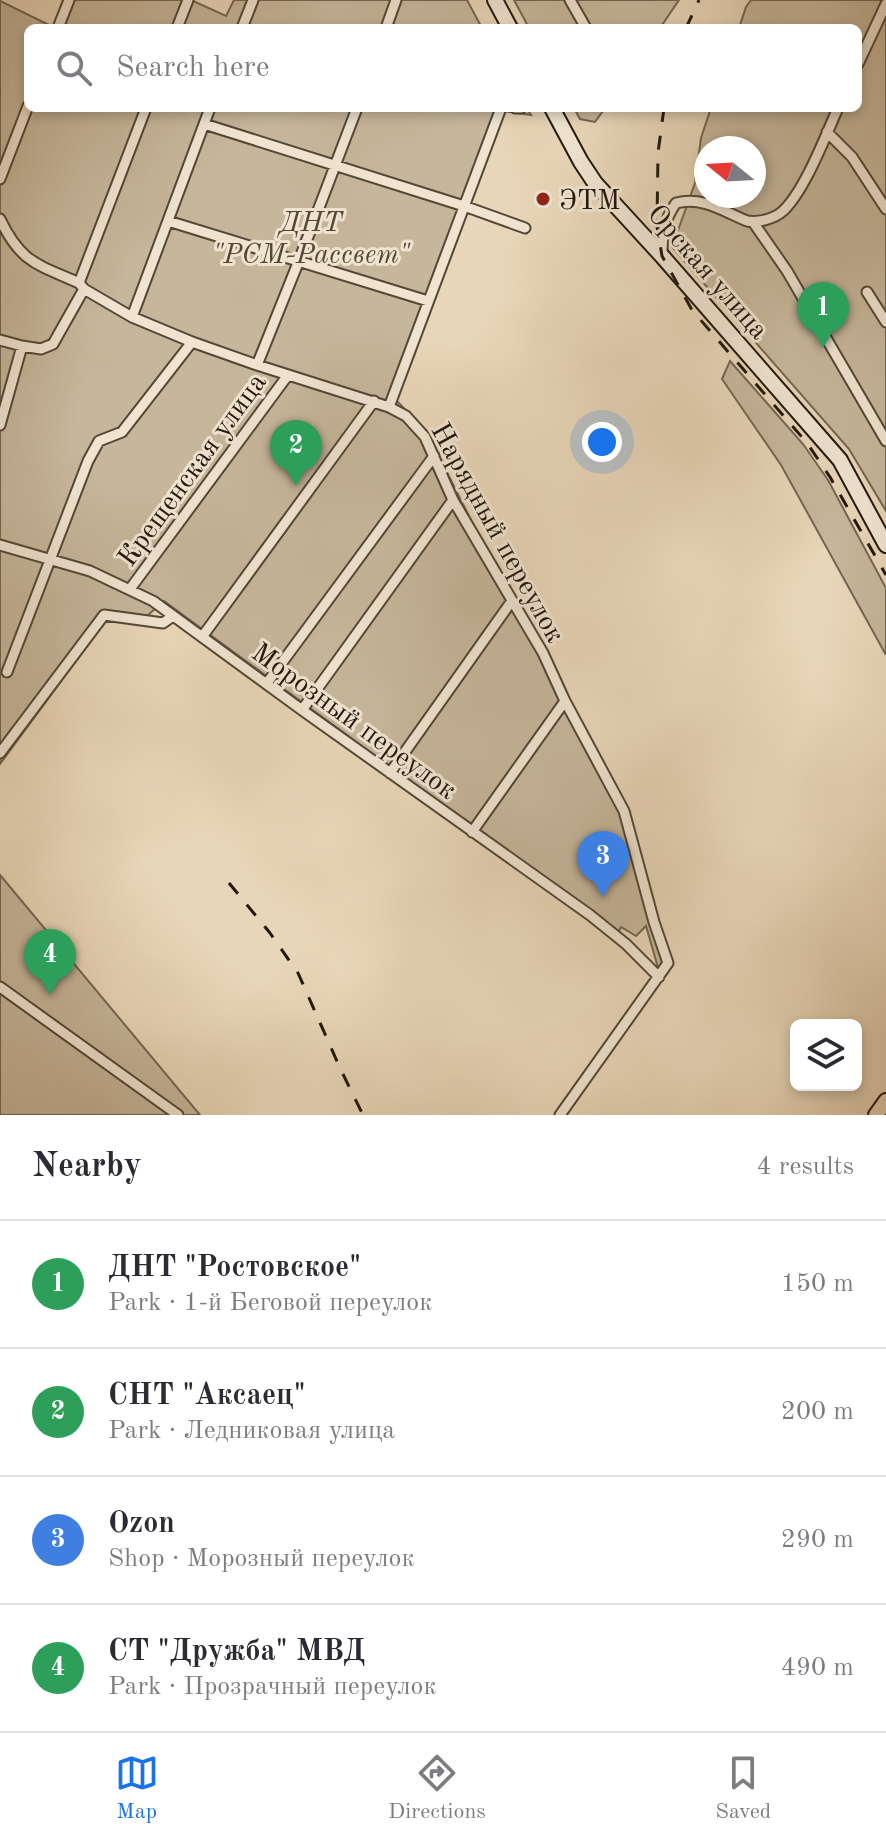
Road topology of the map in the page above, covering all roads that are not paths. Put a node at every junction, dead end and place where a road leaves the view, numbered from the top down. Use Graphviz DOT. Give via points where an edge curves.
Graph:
graph roads {
  1 [pos="69,0"];
  2 [pos="188,0"];
  3 [pos="253,0"];
  4 [pos="396,0"];
  5 [pos="495,0"];
  6 [pos="570,0"];
  7 [pos="885,8"];
  8 [pos="60,24"];
  9 [pos="179,24"];
  10 [pos="244,24"];
  11 [pos="387,24"];
  12 [pos="508,24"];
  13 [pos="584,24"];
  14 [pos="862,56"];
  15 [pos="26,112"];
  16 [pos="145,112"];
  17 [pos="208,112"];
  18 [pos="355,112"];
  19 [pos="499,112"];
  20 [pos="554,112"];
  21 [pos="836,112"];
  22 [pos="204,124"];
  23 [pos="827,132"];
  24 [pos="335,165"];
  25 [pos="0,179"];
  26 [pos="464,206"];
  27 [pos="886,209"];
  28 [pos="0,219"];
  29 [pos="168,221"];
  30 [pos="753,222"];
  31 [pos="525,228"];
  32 [pos="662,256"];
  33 [pos="298,263"];
  34 [pos="82,286"];
  35 [pos="867,292"];
  36 [pos="428,301"];
  37 [pos="132,317"];
  38 [pos="886,322"];
  39 [pos="0,340"];
  40 [pos="192,342"];
  41 [pos="22,346"];
  42 [pos="257,365"];
  43 [pos="288,375"];
  44 [pos="374,401"];
  45 [pos="389,407"];
  46 [pos="0,425"];
  47 [pos="886,441"];
  48 [pos="434,456"];
  49 [pos="453,500"];
  50 [pos="0,545"];
  51 [pos="886,545"];
  52 [pos="51,559"];
  53 [pos="130,589"];
  54 [pos="511,602"];
  55 [pos="173,616"];
  56 [pos="202,637"];
  57 [pos="7,672"];
  58 [pos="267,683"];
  59 [pos="565,701"];
  60 [pos="302,710"];
  61 [pos="0,753"];
  62 [pos="390,773"];
  63 [pos="472,832"];
  64 [pos="659,977"];
  65 [pos="0,987"];
  66 [pos="886,1101"];
  67 [pos="178,1115"];
  68 [pos="560,1115"];
  69 [pos="876,1115"];
  1 -- 8 [label="street"];
  2 -- 9 [label="street"];
  3 -- 10 [label="street"];
  4 -- 11 [label="street"];
  5 -- 12 [label="main road"];
  6 -- 13 [label="street"];
  7 -- 14 [label="street"];
  15 -- 25 [label="street"];
  16 -- 34 [label="street"];
  17 -- 22 [label="street"];
  18 -- 24 [label="street"];
  19 -- 26 [label="street"];
  20 -- 32 [label="main road, Орская улица" via="595,183"];
  21 -- 23 [label="street"];
  22 -- 24 [label="street"];
  22 -- 29 [label="street"];
  23 -- 27 [label="street" via="852,157"];
  23 -- 30 [label="street" via="798,193 781,213"];
  24 -- 26 [label="street"];
  24 -- 33 [label="street"];
  26 -- 31 [label="street"];
  26 -- 36 [label="street"];
  28 -- 34 [label="street, Нарядный переулок" via="29,260"];
  29 -- 33 [label="street"];
  29 -- 37 [label="street"];
  30 -- 32 [label="street" via="700,200 676,203 663,231"];
  30 -- 47 [label="street"];
  32 -- 51 [label="main road, Орская улица" via="840,460"];
  33 -- 36 [label="street"];
  33 -- 42 [label="street"];
  34 -- 37 [label="street, Нарядный переулок"];
  34 -- 41 [label="street" via="53,344 41,349"];
  35 -- 38 [label="street"];
  36 -- 45 [label="street"];
  37 -- 40 [label="street, Нарядный переулок"];
  39 -- 41 [label="street"];
  40 -- 42 [label="street, Нарядный переулок"];
  40 -- 52 [label="street" via="122,432 99,441"];
  41 -- 46 [label="street"];
  42 -- 43 [label="street, Нарядный переулок"];
  43 -- 44 [label="street, Нарядный переулок"];
  43 -- 53 [label="street, Крещенская улица"];
  44 -- 45 [label="street, Нарядный переулок"];
  44 -- 56 [label="street"];
  45 -- 48 [label="street, Нарядный переулок" via="406,416"];
  48 -- 49 [label="street, Нарядный переулок"];
  48 -- 58 [label="street"];
  49 -- 54 [label="street, Нарядный переулок"];
  49 -- 60 [label="street"];
  50 -- 52 [label="street, Морозный переулок"];
  52 -- 53 [label="street, Морозный переулок"];
  52 -- 57 [label="street"];
  53 -- 55 [label="street, Морозный переулок"];
  54 -- 59 [label="street, Нарядный переулок"];
  54 -- 62 [label="street"];
  55 -- 56 [label="street, Морозный переулок"];
  55 -- 61 [label="street" via="163,623 104,615"];
  56 -- 58 [label="street, Морозный переулок"];
  58 -- 60 [label="street, Морозный переулок"];
  59 -- 63 [label="street"];
  59 -- 64 [label="street, Нарядный переулок" via="624,811 668,963"];
  60 -- 62 [label="street, Морозный переулок"];
  62 -- 63 [label="street, Морозный переулок"];
  63 -- 64 [label="street, Морозный переулок" via="590,915"];
  64 -- 68 [label="street"];
  65 -- 67 [label="street"];
  66 -- 69 [label="main road"];
}
